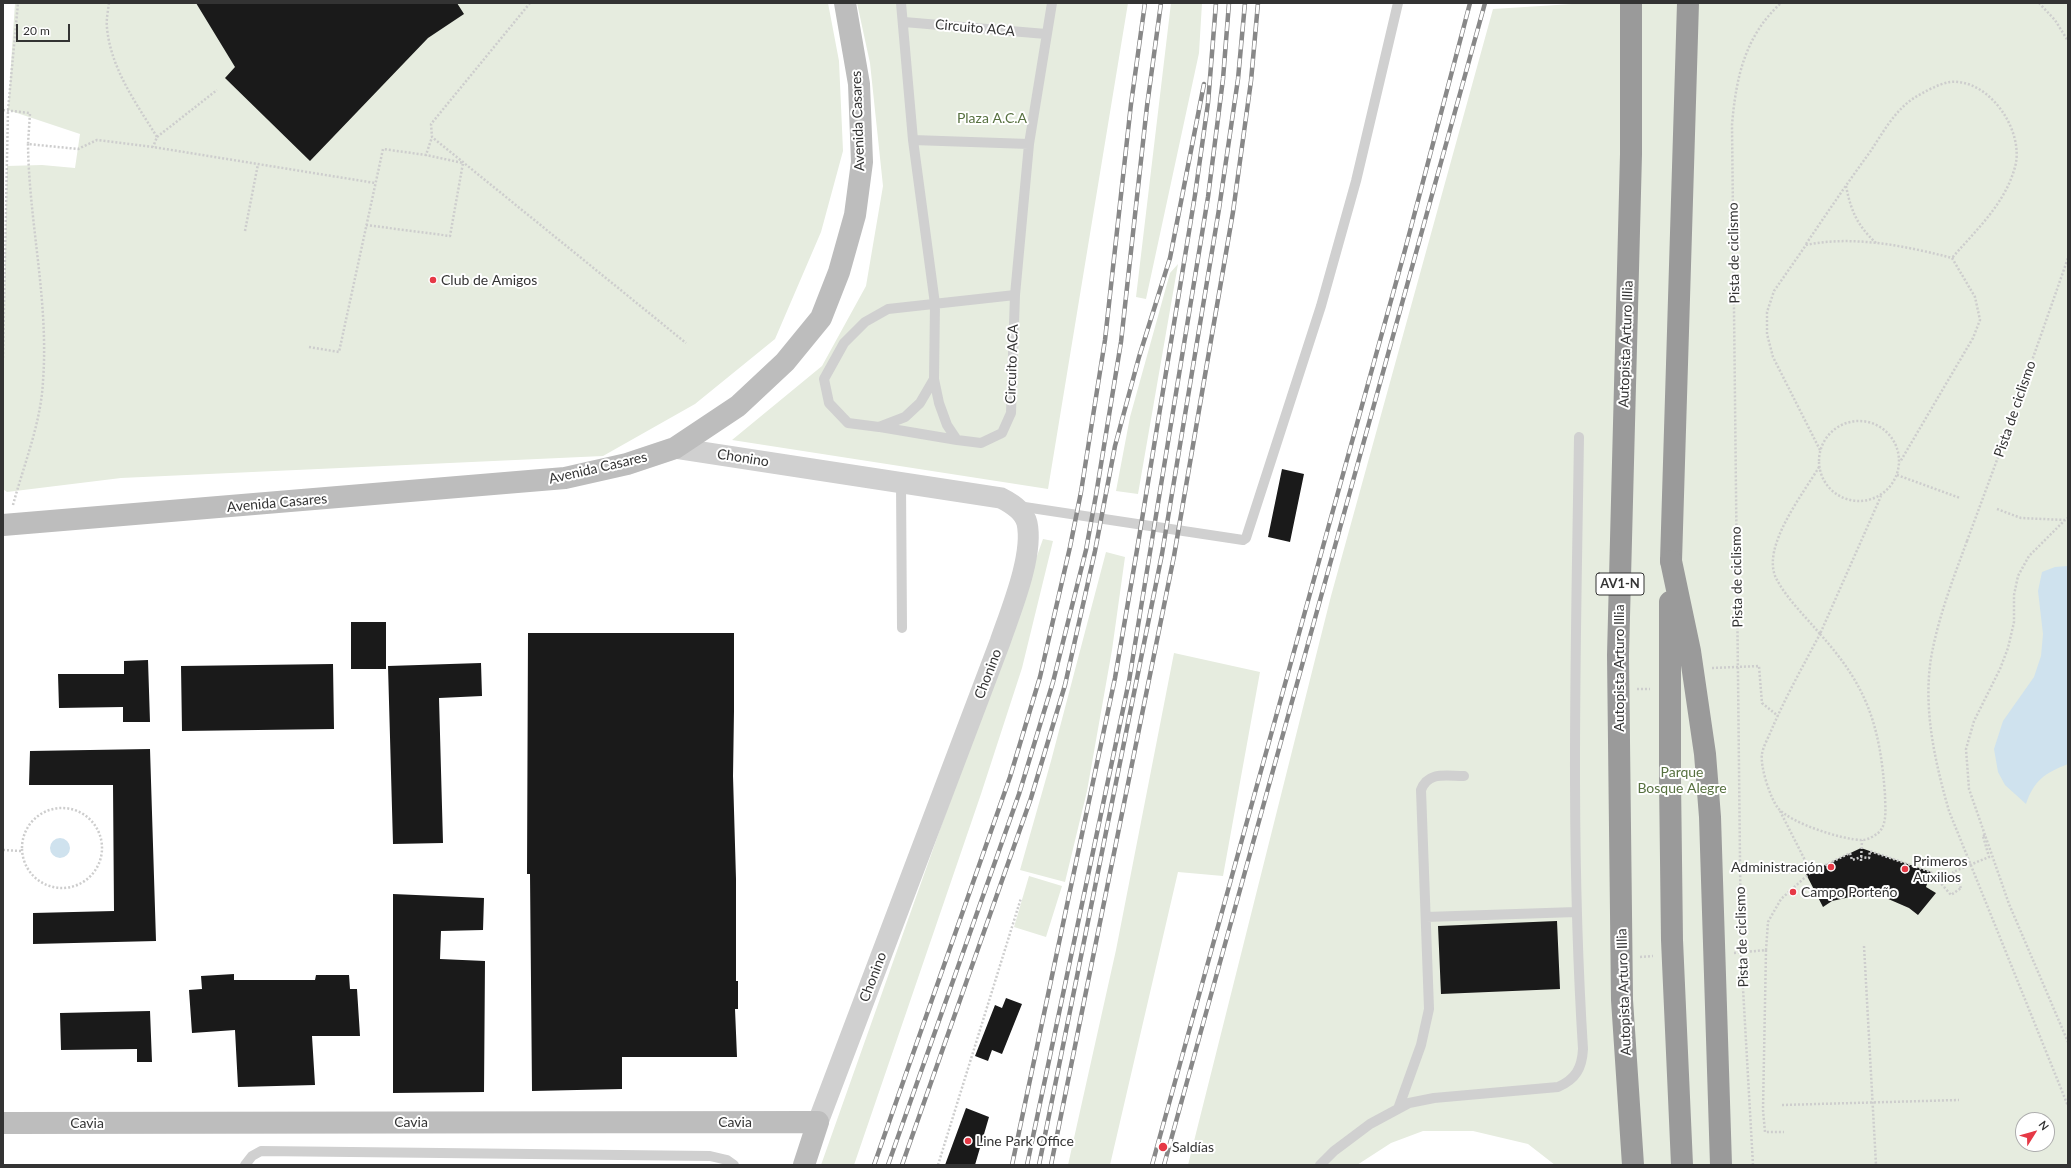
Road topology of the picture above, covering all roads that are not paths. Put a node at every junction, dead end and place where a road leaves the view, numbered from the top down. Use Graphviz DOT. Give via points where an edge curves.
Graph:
graph roads {
  1 [pos="845,3"];
  2 [pos="901,3"];
  3 [pos="1052,3"];
  4 [pos="1398,3"];
  5 [pos="1631,3"];
  6 [pos="1688,3"];
  7 [pos="904,22"];
  8 [pos="1046,34"];
  9 [pos="913,140"];
  10 [pos="1029,144"];
  11 [pos="1015,294"];
  12 [pos="935,304"];
  13 [pos="934,380"];
  14 [pos="879,427"];
  15 [pos="1579,436"];
  16 [pos="957,440"];
  17 [pos="675,448"];
  18 [pos="901,482"];
  19 [pos="1016,506"];
  20 [pos="5,526"];
  21 [pos="1671,561"];
  22 [pos="902,628"];
  23 [pos="1464,776"];
  24 [pos="1576,912"];
  25 [pos="1426,917"];
  26 [pos="1398,1109"];
  27 [pos="818,1122"];
  28 [pos="3,1123"];
  29 [pos="245,1165"];
  30 [pos="734,1165"];
  31 [pos="804,1165"];
  32 [pos="1320,1165"];
  33 [pos="1633,1165"];
  34 [pos="1682,1165"];
  35 [pos="1721,1165"];
  1 -- 17 [label="street, Avenida Casares" via="859,84 862,162 856,215 840,272 821,318 785,362 738,406"];
  2 -- 7 [label="lane"];
  3 -- 8 [label="lane, Circuito ACA"];
  4 -- 19 [label="lane" via="1356,181 1321,306 1246,538 1243,540"];
  5 -- 33 [label="highway, Autopista Arturo Illia / AV1-N, bridge" via="1631,154 1618,663 1622,1000"];
  6 -- 21 [label="highway"];
  7 -- 8 [label="lane, Circuito ACA"];
  7 -- 9 [label="lane"];
  8 -- 10 [label="lane, Circuito ACA"];
  9 -- 10 [label="lane"];
  9 -- 12 [label="lane"];
  10 -- 11 [label="lane, Circuito ACA"];
  11 -- 12 [label="lane, Circuito ACA"];
  11 -- 16 [label="lane, Circuito ACA" via="1011,413 1002,433 981,443"];
  12 -- 13 [label="lane"];
  12 -- 14 [label="lane, Circuito ACA" via="888,309 866,322 844,343 824,379 829,403 848,423"];
  13 -- 14 [label="lane, Circuito ACA" via="920,403 905,417"];
  13 -- 16 [label="lane" via="947,425"];
  14 -- 16 [label="lane, Circuito ACA"];
  15 -- 24 [label="lane" via="1575,690"];
  17 -- 18 [label="street, Chonino"];
  17 -- 20 [label="street, Avenida Casares" via="627,464 565,478"];
  18 -- 19 [label="street, Chonino" via="1001,498"];
  18 -- 22 [label="lane"];
  19 -- 27 [label="street, Chonino" via="1027,521 1028,541 1024,569 1003,635"];
  21 -- 34 [label="highway, bridge" via="1672,940"];
  21 -- 35 [label="highway, bridge" via="1690,651 1705,754 1710,817"];
  23 -- 25 [label="lane" via="1429,778 1421,790"];
  24 -- 25 [label="lane"];
  24 -- 26 [label="lane" via="1583,1053 1574,1077 1565,1084 1551,1089 1434,1098"];
  25 -- 26 [label="lane" via="1429,1009 1421,1045"];
  26 -- 32 [label="lane" via="1355,1135"];
  27 -- 28 [label="street, Cavia"];
  27 -- 31 [label="street, Chonino"];
  29 -- 30 [label="lane" via="252,1156 261,1151 282,1155 710,1156 727,1160"];
}
